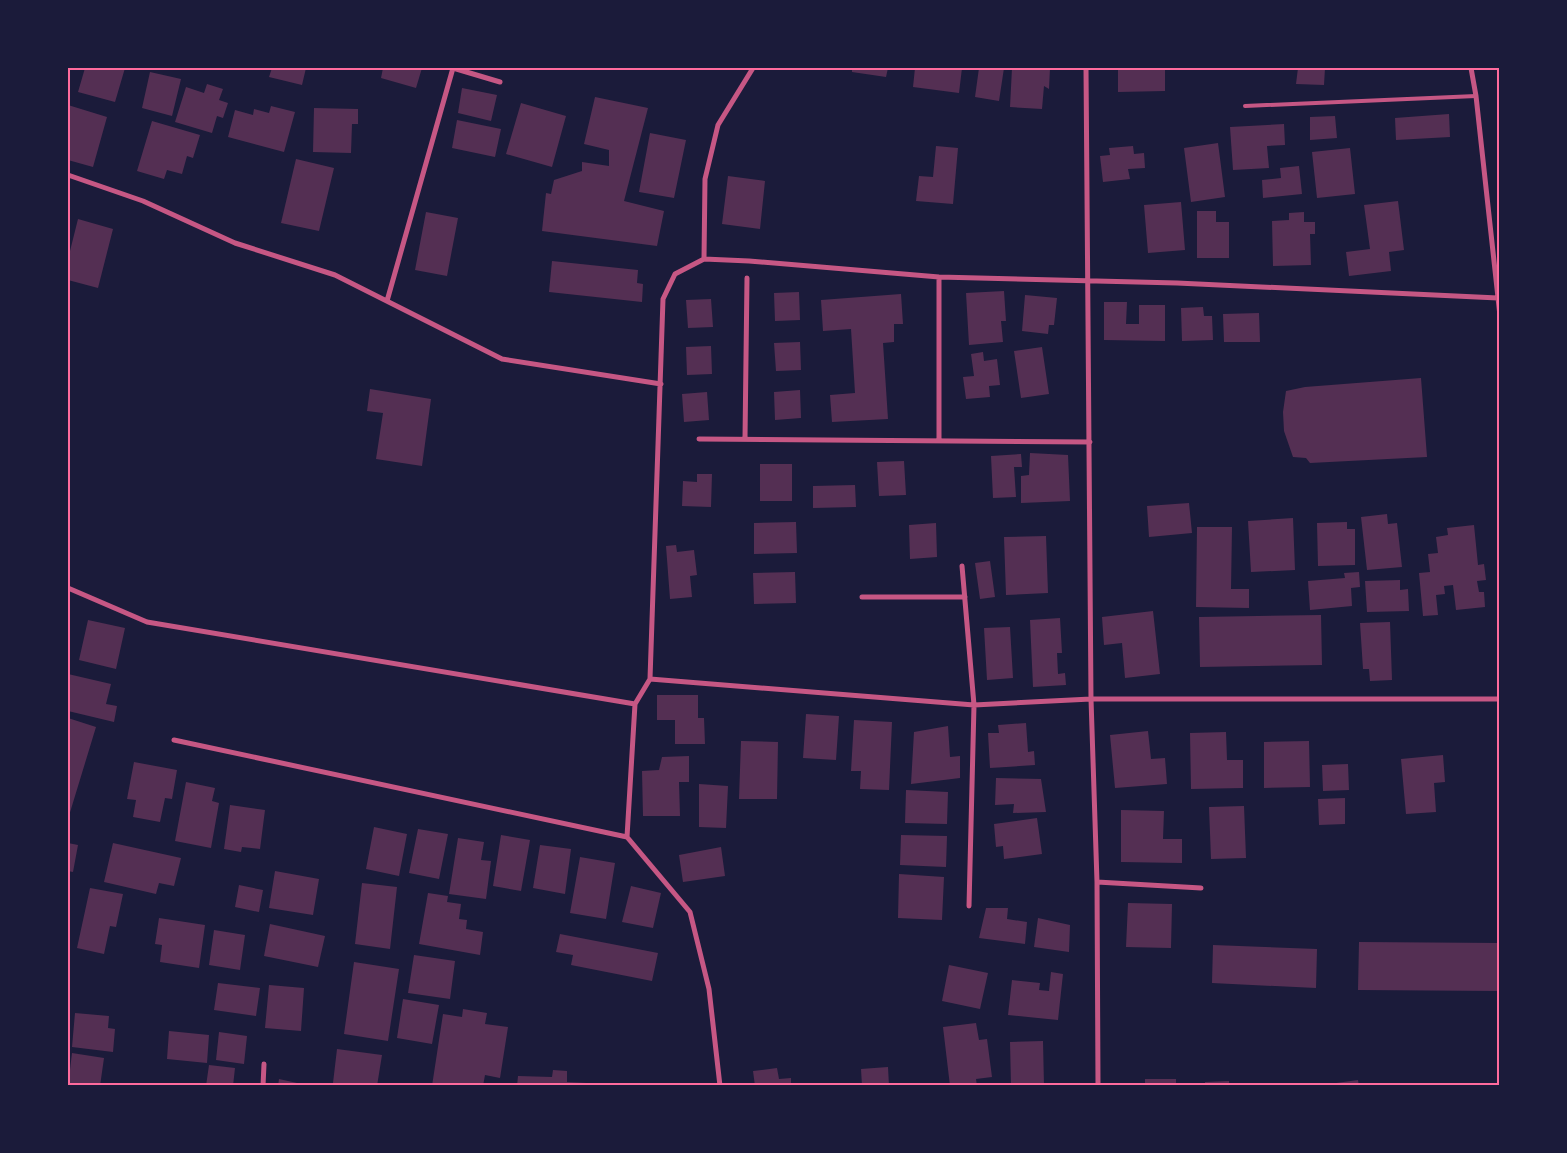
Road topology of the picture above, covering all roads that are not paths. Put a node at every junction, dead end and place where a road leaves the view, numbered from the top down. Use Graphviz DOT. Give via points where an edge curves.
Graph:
graph roads {
  1 [pos="754,68"];
  2 [pos="1086,68"];
  3 [pos="1470,68"];
  4 [pos="500,82"];
  5 [pos="1476,96"];
  6 [pos="1245,106"];
  7 [pos="68,175"];
  8 [pos="704,260"];
  9 [pos="1497,271"];
  10 [pos="940,277"];
  11 [pos="747,278"];
  12 [pos="1089,281"];
  13 [pos="1498,298"];
  14 [pos="387,301"];
  15 [pos="1500,316"];
  16 [pos="661,384"];
  17 [pos="745,438"];
  18 [pos="699,439"];
  19 [pos="939,441"];
  20 [pos="1090,442"];
  21 [pos="962,566"];
  22 [pos="68,588"];
  23 [pos="862,597"];
  24 [pos="965,597"];
  25 [pos="650,679"];
  26 [pos="1091,699"];
  27 [pos="1500,699"];
  28 [pos="635,704"];
  29 [pos="974,705"];
  30 [pos="174,740"];
  31 [pos="627,837"];
  32 [pos="1097,882"];
  33 [pos="1200,888"];
  34 [pos="969,906"];
  35 [pos="264,1064"];
  36 [pos="263,1086"];
  37 [pos="720,1086"];
  38 [pos="1098,1086"];
  1 -- 8 [label="street" via="718,125 705,179"];
  2 -- 12 [label="street"];
  3 -- 5 [label="street"];
  4 -- 14 [label="street" via="453,68"];
  5 -- 6 [label="lane"];
  5 -- 9 [label="street"];
  7 -- 14 [label="street" via="143,201 235,244 335,274"];
  8 -- 10 [label="street"];
  8 -- 16 [label="street" via="675,274 663,299"];
  9 -- 13 [label="street"];
  10 -- 12 [label="street"];
  10 -- 19 [label="street"];
  11 -- 17 [label="street"];
  12 -- 13 [label="street"];
  12 -- 20 [label="street"];
  13 -- 15 [label="street"];
  14 -- 16 [label="street" via="502,359"];
  16 -- 25 [label="street"];
  17 -- 18 [label="street"];
  17 -- 19 [label="street"];
  19 -- 20 [label="street"];
  20 -- 26 [label="street"];
  21 -- 24 [label="street"];
  22 -- 28 [label="street" via="146,622"];
  23 -- 24 [label="street"];
  24 -- 29 [label="street"];
  25 -- 28 [label="street"];
  25 -- 29 [label="street"];
  26 -- 27 [label="street"];
  26 -- 29 [label="street"];
  26 -- 32 [label="street"];
  28 -- 31 [label="street"];
  29 -- 34 [label="street"];
  30 -- 31 [label="street"];
  31 -- 37 [label="street" via="690,912 709,989"];
  32 -- 33 [label="street"];
  32 -- 38 [label="street"];
  35 -- 36 [label="street"];
}
